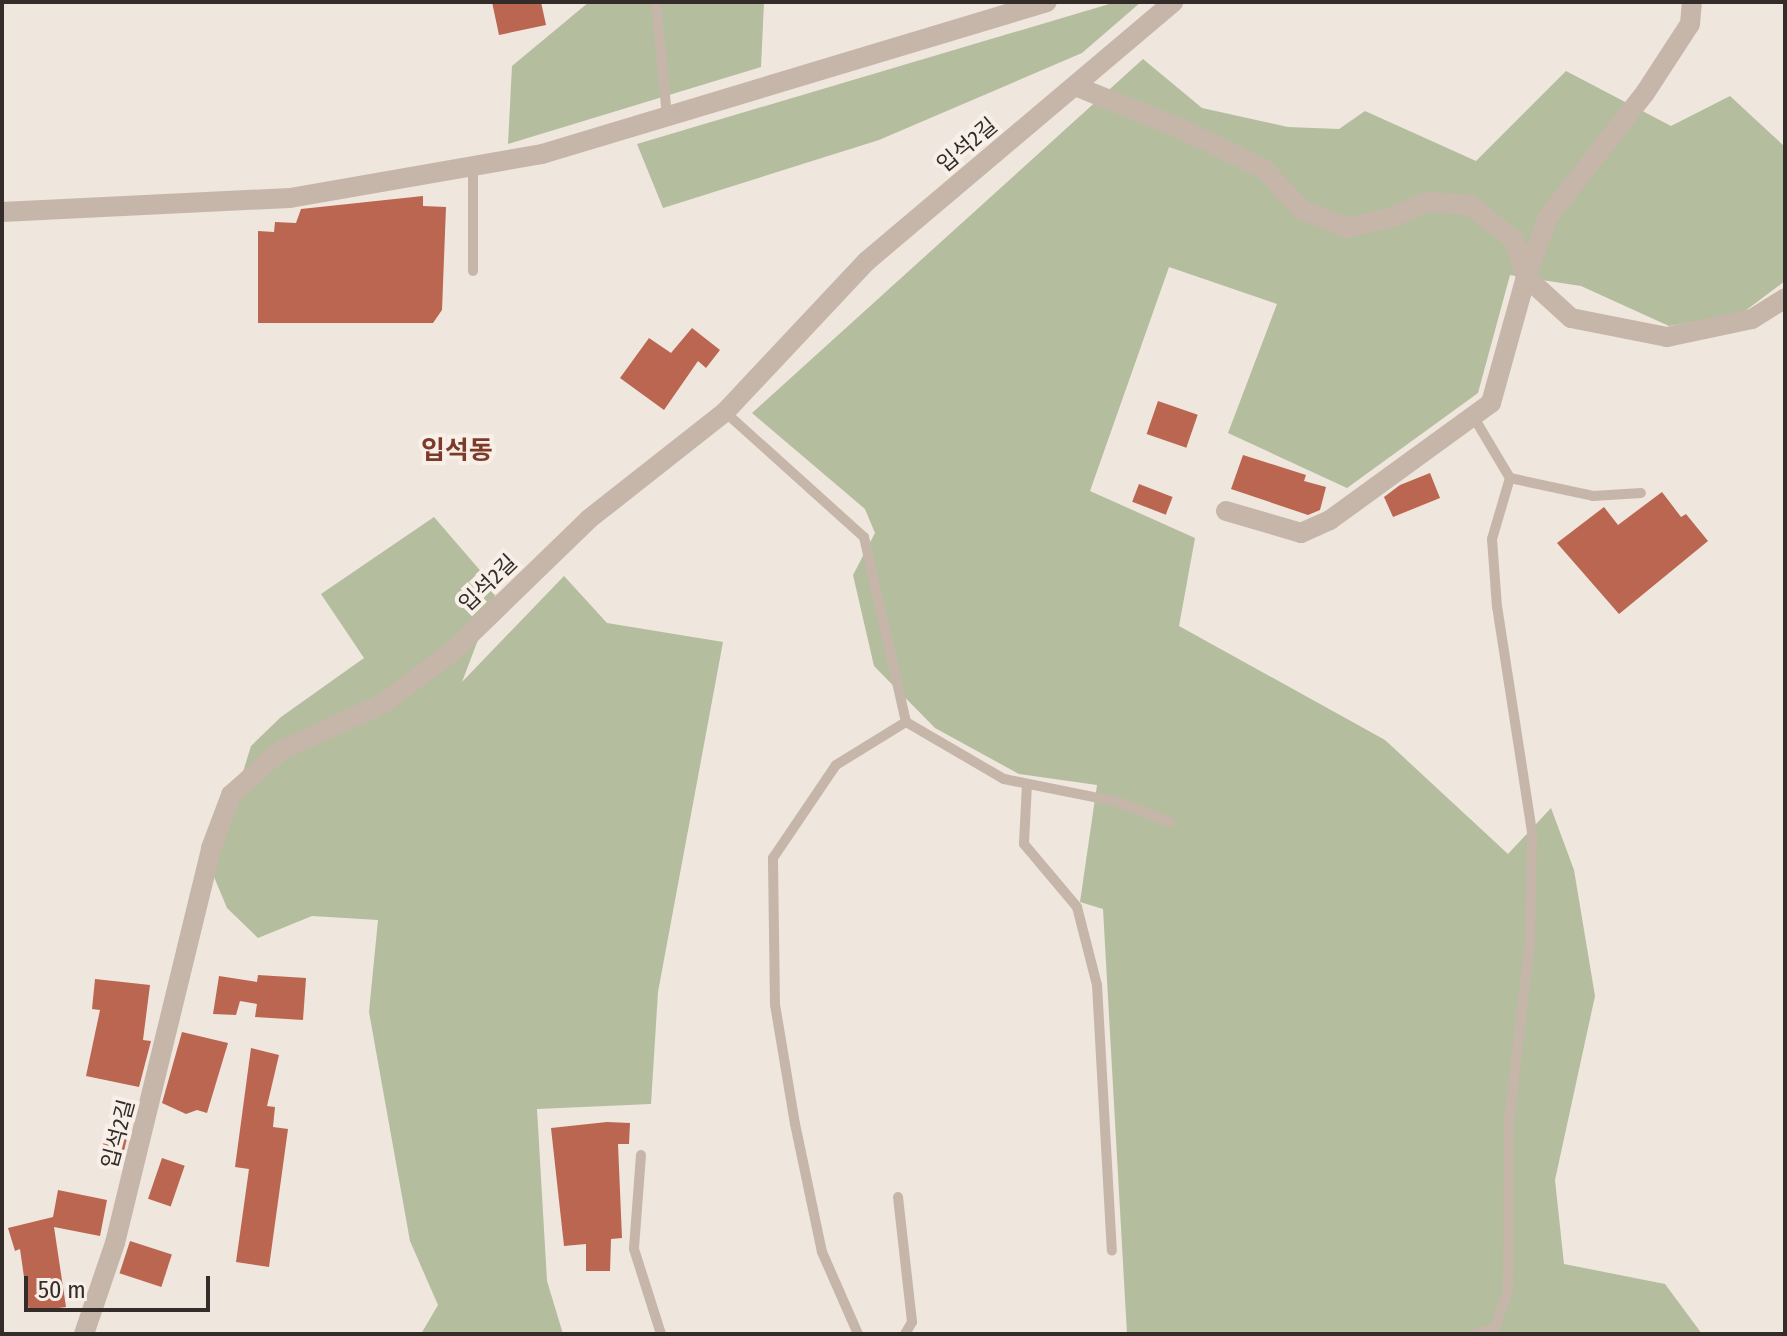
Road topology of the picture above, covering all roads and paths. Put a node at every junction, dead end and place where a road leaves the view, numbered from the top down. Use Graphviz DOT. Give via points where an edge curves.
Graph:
graph roads {
  1 [pos="656,2"];
  2 [pos="1047,2"];
  3 [pos="1173,2"];
  4 [pos="1692,2"];
  5 [pos="1075,86"];
  6 [pos="667,116"];
  7 [pos="473,166"];
  8 [pos="2,212"];
  9 [pos="473,271"];
  10 [pos="1526,277"];
  11 [pos="1785,298"];
  12 [pos="725,412"];
  13 [pos="1473,416"];
  14 [pos="1510,478"];
  15 [pos="1641,493"];
  16 [pos="1226,511"];
  17 [pos="906,722"];
  18 [pos="1027,784"];
  19 [pos="1170,822"];
  20 [pos="641,1155"];
  21 [pos="898,1197"];
  22 [pos="1112,1251"];
  23 [pos="84,1334"];
  24 [pos="661,1334"];
  25 [pos="858,1334"];
  26 [pos="905,1334"];
  27 [pos="1476,1334"];
  1 -- 6 [label="lane"];
  2 -- 6 [label="street"];
  3 -- 5 [label="street, 입석2길"];
  4 -- 10 [label="street" via="1690,24 1645,93 1548,217"];
  5 -- 10 [label="street" via="1264,169 1302,210 1347,228 1427,202 1470,205 1514,240"];
  5 -- 12 [label="street, 입석2길" via="867,261"];
  6 -- 7 [label="street" via="542,154"];
  7 -- 8 [label="street" via="290,198"];
  7 -- 9 [label="lane"];
  10 -- 11 [label="street" via="1571,318 1667,337 1752,319"];
  10 -- 13 [label="street" via="1491,403"];
  12 -- 17 [label="lane" via="864,537"];
  12 -- 23 [label="street, 입석2길" via="589,519 454,650 384,703 280,751 231,795 211,848 115,1243"];
  13 -- 14 [label="lane"];
  13 -- 16 [label="street" via="1330,520 1301,533"];
  14 -- 15 [label="lane" via="1593,496"];
  14 -- 27 [label="lane" via="1492,539 1497,607 1532,832 1530,940 1509,1120 1508,1290 1495,1328"];
  17 -- 18 [label="lane" via="1004,779"];
  17 -- 25 [label="lane" via="836,765 773,858 775,1005 795,1124 822,1252"];
  18 -- 19 [label="lane" via="1118,802"];
  18 -- 22 [label="lane" via="1024,844 1077,907 1097,985"];
  20 -- 24 [label="lane" via="634,1249"];
  21 -- 26 [label="lane" via="912,1322"];
}
